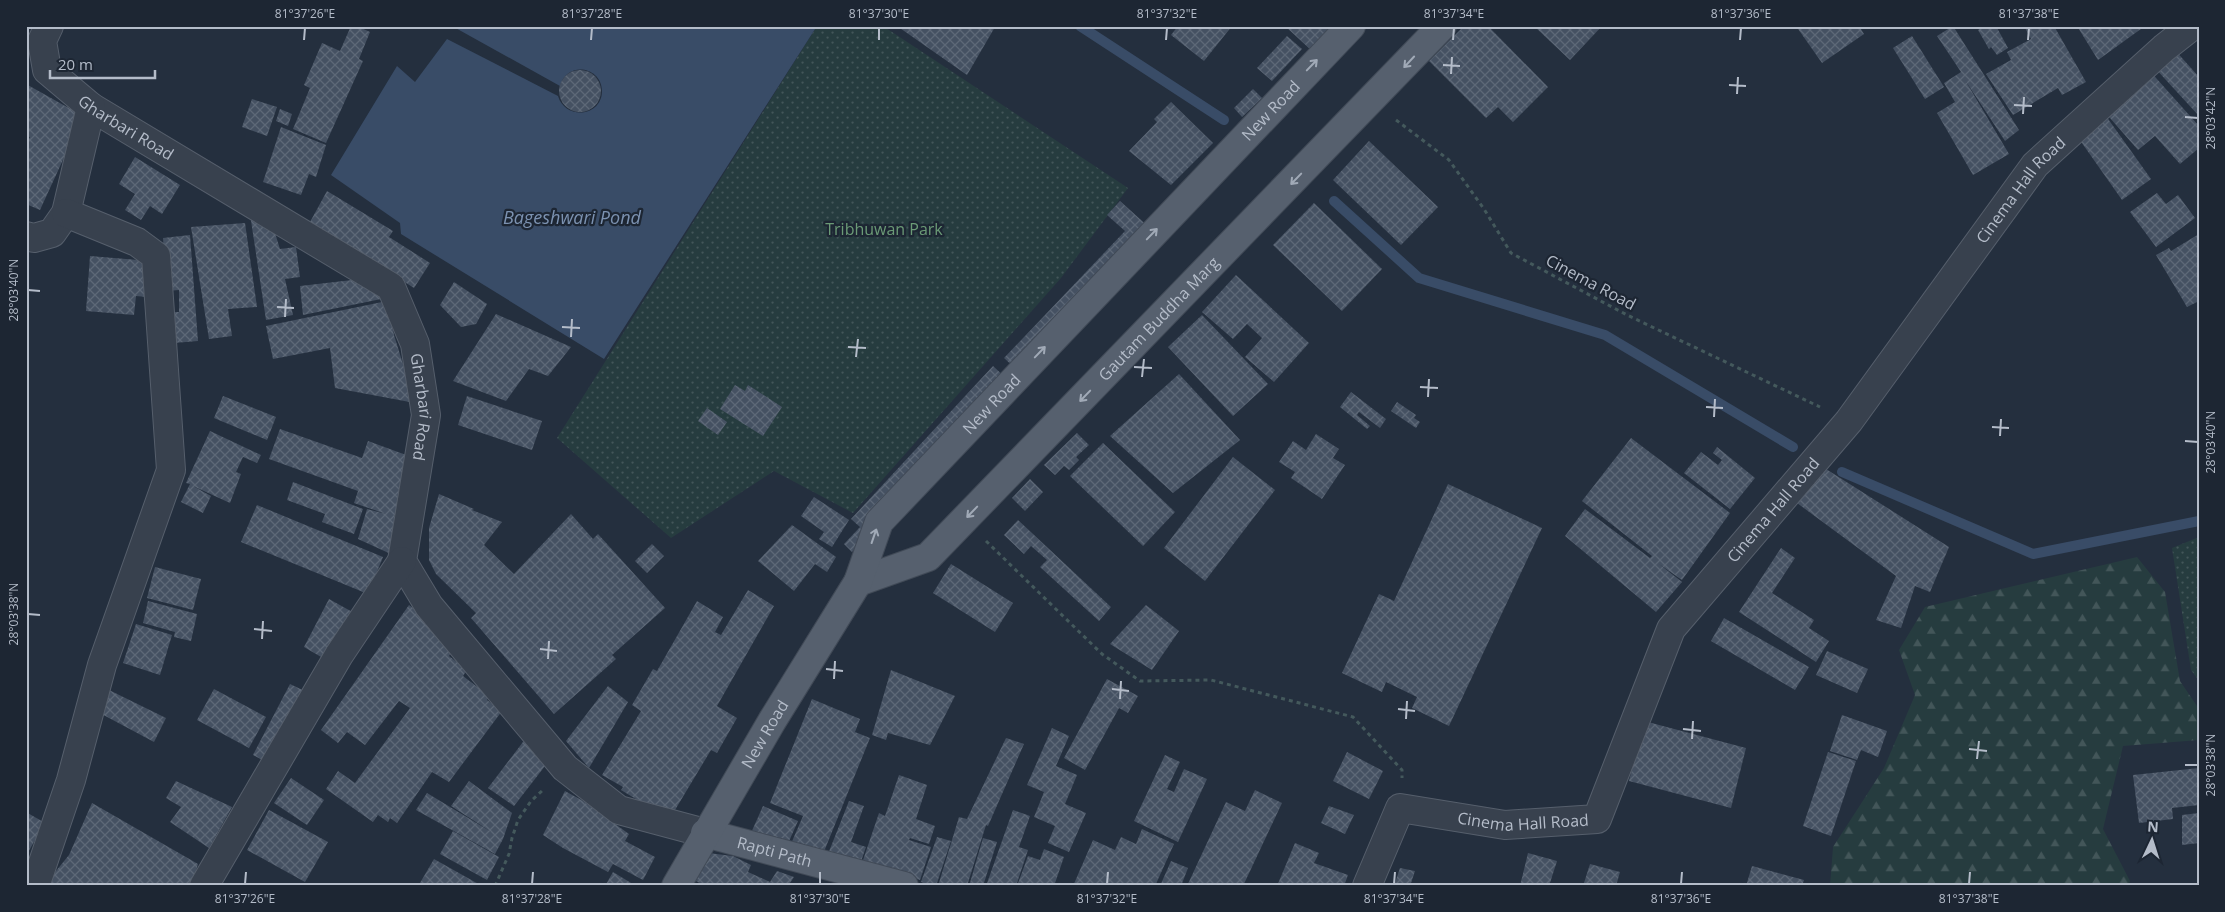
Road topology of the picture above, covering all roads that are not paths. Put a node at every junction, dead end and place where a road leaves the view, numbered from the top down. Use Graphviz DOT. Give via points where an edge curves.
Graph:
graph roads {
  1 [pos="49,26"];
  2 [pos="1351,26"];
  3 [pos="1442,26"];
  4 [pos="2192,26"];
  5 [pos="91,107"];
  6 [pos="66,213"];
  7 [pos="26,236"];
  8 [pos="402,562"];
  9 [pos="858,582"];
  10 [pos="705,833"];
  11 [pos="35,886"];
  12 [pos="204,886"];
  13 [pos="676,886"];
  14 [pos="904,886"];
  15 [pos="1367,886"];
  1 -- 5 [label="street, Gharbari Road" via="42,41 47,70"];
  9 -- 2 [label="main road, New Road, one-way" via="878,522"];
  3 -- 9 [label="main road, Gautam Buddha Marg, one-way" via="928,557"];
  4 -- 15 [label="street, Cinema Hall Road" via="2035,165 1849,421 1671,629 1597,819 1505,824 1400,808"];
  5 -- 6 [label="street"];
  5 -- 8 [label="street, Gharbari Road" via="391,287 415,344 426,415"];
  6 -- 7 [label="street" via="52,233 34,238"];
  6 -- 11 [label="street" via="137,242 156,256 171,470 102,665 71,780"];
  8 -- 10 [label="street" via="429,606 565,768 619,810"];
  8 -- 12 [label="street" via="339,655"];
  9 -- 10 [label="main road, New Road"];
  10 -- 13 [label="main road, New Road"];
  10 -- 14 [label="main road, Rapti Path"];
}
